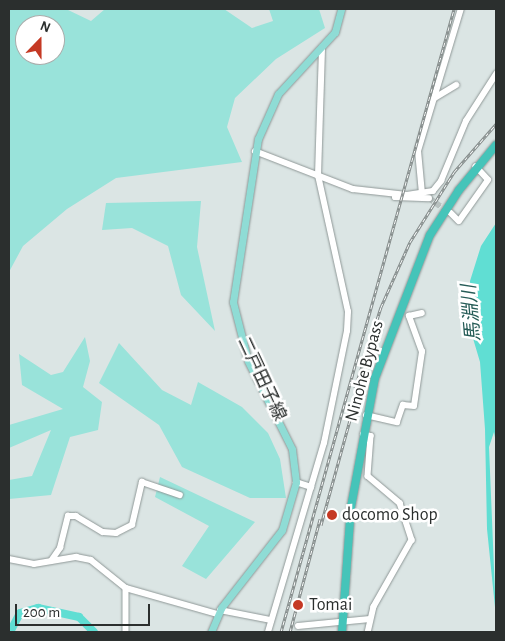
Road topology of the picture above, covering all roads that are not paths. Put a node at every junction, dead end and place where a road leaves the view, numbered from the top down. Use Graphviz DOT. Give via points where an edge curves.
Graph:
graph roads {
  1 [pos="341,9"];
  2 [pos="461,9"];
  3 [pos="322,48"];
  4 [pos="496,74"];
  5 [pos="456,85"];
  6 [pos="432,99"];
  7 [pos="496,145"];
  8 [pos="255,151"];
  9 [pos="476,167"];
  10 [pos="318,176"];
  11 [pos="386,194"];
  12 [pos="422,194"];
  13 [pos="430,198"];
  14 [pos="451,214"];
  15 [pos="422,313"];
  16 [pos="366,415"];
  17 [pos="363,434"];
  18 [pos="296,482"];
  19 [pos="312,486"];
  20 [pos="180,495"];
  21 [pos="9,558"];
  22 [pos="51,561"];
  23 [pos="126,588"];
  24 [pos="219,612"];
  25 [pos="370,619"];
  26 [pos="271,620"];
  27 [pos="342,620"];
  28 [pos="298,626"];
  29 [pos="126,632"];
  30 [pos="211,632"];
  31 [pos="268,632"];
  32 [pos="342,632"];
  33 [pos="368,632"];
  1 -- 3 [label="main road, 二戸田子線" via="335,32"];
  2 -- 6 [label="street"];
  3 -- 8 [label="main road, 二戸田子線" via="278,94"];
  3 -- 10 [label="street"];
  4 -- 12 [label="street" via="456,139 441,181 432,191"];
  5 -- 6 [label="street"];
  6 -- 12 [label="street" via="418,150"];
  7 -- 9 [label="highway, Ninohe Bypass"];
  8 -- 10 [label="street"];
  8 -- 18 [label="main road, 二戸田子線" via="234,280 235,316 248,361 292,449"];
  9 -- 14 [label="street" via="488,180 459,220"];
  9 -- 16 [label="highway, Ninohe Bypass" via="441,216 413,271"];
  10 -- 11 [label="street" via="353,189"];
  10 -- 19 [label="street" via="348,312 343,366"];
  11 -- 12 [label="street"];
  11 -- 13 [label="street"];
  15 -- 16 [label="street" via="409,316 422,352 414,406 403,405 397,422"];
  16 -- 17 [label="highway, Ninohe Bypass"];
  17 -- 25 [label="street" via="371,436 368,476 400,503 412,540"];
  17 -- 27 [label="highway, Ninohe Bypass" via="350,507"];
  18 -- 19 [label="street"];
  18 -- 24 [label="main road, 二戸田子線" via="282,530"];
  19 -- 26 [label="street"];
  20 -- 22 [label="street" via="142,482 132,526 116,533 103,532 76,516 68,516 60,548"];
  21 -- 22 [label="street" via="34,564"];
  22 -- 23 [label="street" via="91,560"];
  23 -- 24 [label="street"];
  23 -- 29 [label="street"];
  24 -- 26 [label="street"];
  24 -- 30 [label="main road, 二戸田子線"];
  25 -- 27 [label="street"];
  25 -- 33 [label="street"];
  26 -- 31 [label="street"];
  27 -- 28 [label="street"];
  27 -- 32 [label="highway, Ninohe Bypass"];
}
